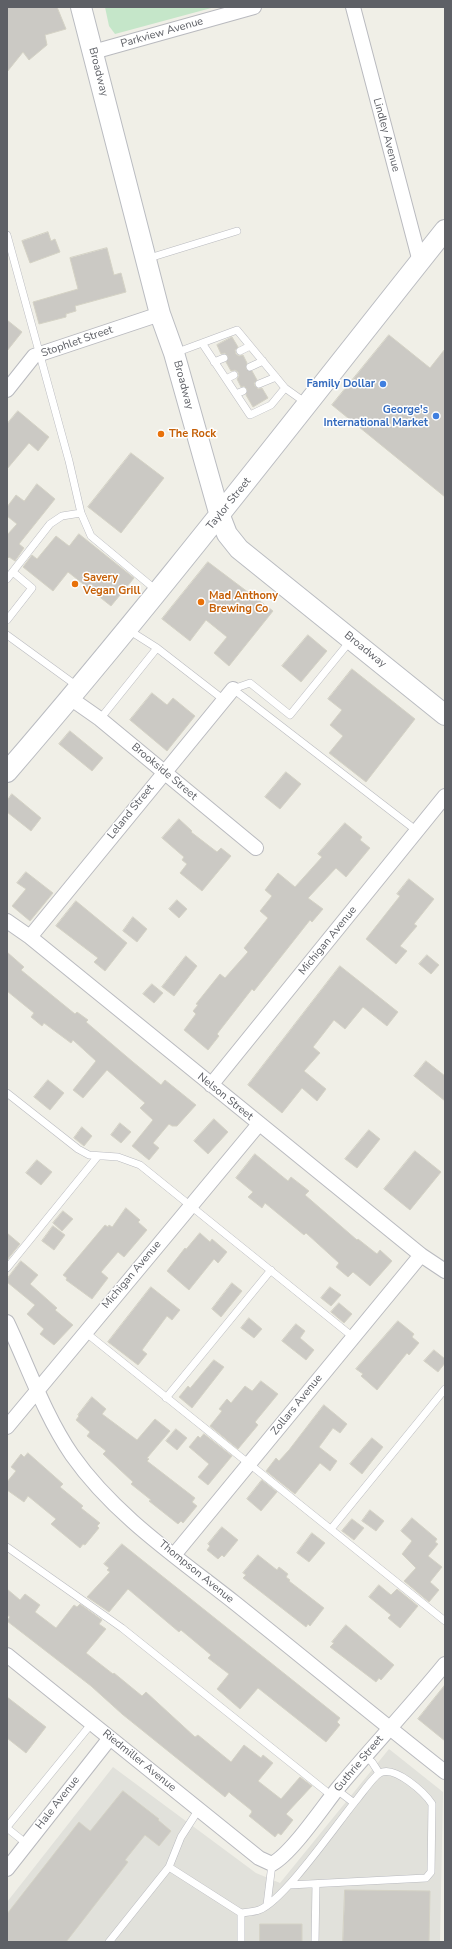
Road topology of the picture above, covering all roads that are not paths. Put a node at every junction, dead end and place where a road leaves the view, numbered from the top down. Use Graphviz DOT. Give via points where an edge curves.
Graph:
graph roads {
  1 [pos="81,7"];
  2 [pos="254,7"];
  3 [pos="353,7"];
  4 [pos="93,52"];
  5 [pos="445,230"];
  6 [pos="237,231"];
  7 [pos="7,235"];
  8 [pos="146,259"];
  9 [pos="420,262"];
  10 [pos="160,314"];
  11 [pos="202,343"];
  12 [pos="250,346"];
  13 [pos="240,351"];
  14 [pos="174,353"];
  15 [pos="40,354"];
  16 [pos="224,358"];
  17 [pos="263,361"];
  18 [pos="214,362"];
  19 [pos="250,367"];
  20 [pos="234,375"];
  21 [pos="276,377"];
  22 [pos="226,379"];
  23 [pos="259,384"];
  24 [pos="285,388"];
  25 [pos="7,390"];
  26 [pos="243,391"];
  27 [pos="236,394"];
  28 [pos="308,404"];
  29 [pos="81,513"];
  30 [pos="220,516"];
  31 [pos="13,572"];
  32 [pos="7,580"];
  33 [pos="158,592"];
  34 [pos="7,620"];
  35 [pos="127,629"];
  36 [pos="7,635"];
  37 [pos="352,639"];
  38 [pos="157,648"];
  39 [pos="233,689"];
  40 [pos="75,693"];
  41 [pos="224,700"];
  42 [pos="445,715"];
  43 [pos="100,719"];
  44 [pos="7,772"];
  45 [pos="164,772"];
  46 [pos="445,796"];
  47 [pos="417,831"];
  48 [pos="256,848"];
  49 [pos="7,921"];
  50 [pos="30,937"];
  51 [pos="211,1085"];
  52 [pos="7,1093"];
  53 [pos="259,1124"];
  54 [pos="98,1156"];
  55 [pos="190,1206"];
  56 [pos="421,1255"];
  57 [pos="7,1268"];
  58 [pos="271,1270"];
  59 [pos="445,1271"];
  60 [pos="7,1322"];
  61 [pos="85,1332"];
  62 [pos="353,1337"];
  63 [pos="37,1389"];
  64 [pos="445,1389"];
  65 [pos="166,1398"];
  66 [pos="7,1427"];
  67 [pos="249,1464"];
  68 [pos="331,1529"];
  69 [pos="7,1546"];
  70 [pos="174,1555"];
  71 [pos="445,1621"];
  72 [pos="7,1655"];
  73 [pos="445,1664"];
  74 [pos="92,1723"];
  75 [pos="390,1728"];
  76 [pos="110,1738"];
  77 [pos="365,1756"];
  78 [pos="445,1772"];
  79 [pos="380,1773"];
  80 [pos="334,1793"];
  81 [pos="354,1803"];
  82 [pos="199,1809"];
  83 [pos="7,1827"];
  84 [pos="27,1844"];
  85 [pos="272,1864"];
  86 [pos="169,1867"];
  87 [pos="7,1869"];
  88 [pos="316,1884"];
  89 [pos="289,1885"];
  90 [pos="267,1905"];
  91 [pos="241,1913"];
  92 [pos="109,1942"];
  93 [pos="241,1942"];
  94 [pos="315,1942"];
  1 -- 4 [label="main road, Broadway"];
  2 -- 4 [label="street, Parkview Avenue"];
  3 -- 9 [label="street, Lindley Avenue"];
  4 -- 8 [label="main road, Broadway"];
  5 -- 9 [label="main road, Taylor Street"];
  6 -- 8 [label="lane"];
  7 -- 15 [label="lane"];
  8 -- 10 [label="main road, Broadway"];
  9 -- 28 [label="main road, Taylor Street"];
  10 -- 14 [label="main road, Broadway"];
  10 -- 15 [label="street, Stophlet Street"];
  11 -- 12 [label="lane" via="237,330"];
  11 -- 14 [label="lane"];
  11 -- 18 [label="lane"];
  12 -- 13 [label="lane"];
  12 -- 17 [label="lane"];
  14 -- 30 [label="main road, Broadway"];
  15 -- 25 [label="street, Stophlet Street" via="34,356"];
  15 -- 29 [label="lane"];
  16 -- 18 [label="lane"];
  17 -- 19 [label="lane"];
  17 -- 21 [label="lane"];
  18 -- 22 [label="lane"];
  20 -- 22 [label="lane"];
  21 -- 23 [label="lane"];
  21 -- 24 [label="lane"];
  22 -- 27 [label="lane"];
  24 -- 27 [label="lane" via="272,405 250,415"];
  24 -- 28 [label="lane"];
  26 -- 27 [label="lane"];
  28 -- 30 [label="main road, Taylor Street"];
  29 -- 31 [label="lane" via="62,516 50,524"];
  29 -- 33 [label="lane" via="91,536"];
  30 -- 33 [label="main road, Taylor Street"];
  30 -- 37 [label="main road, Broadway" via="227,534 240,549"];
  31 -- 32 [label="lane"];
  31 -- 34 [label="lane" via="32,588"];
  33 -- 35 [label="main road, Taylor Street"];
  35 -- 38 [label="lane"];
  35 -- 40 [label="main road, Taylor Street"];
  36 -- 40 [label="lane"];
  37 -- 39 [label="lane" via="290,716 250,683"];
  37 -- 42 [label="main road, Broadway"];
  38 -- 41 [label="lane"];
  38 -- 43 [label="lane"];
  39 -- 41 [label="street, Leland Street"];
  39 -- 47 [label="lane"];
  40 -- 43 [label="street, Brookside Street"];
  40 -- 44 [label="main road, Taylor Street"];
  41 -- 45 [label="street, Leland Street"];
  43 -- 45 [label="street, Brookside Street"];
  45 -- 48 [label="street, Brookside Street"];
  45 -- 50 [label="street, Leland Street"];
  46 -- 47 [label="street, Michigan Avenue"];
  47 -- 51 [label="street, Michigan Avenue"];
  49 -- 50 [label="street, Nelson Street"];
  50 -- 51 [label="street, Nelson Street"];
  51 -- 53 [label="street, Nelson Street"];
  52 -- 54 [label="lane" via="78,1149 89,1155"];
  53 -- 55 [label="street, Michigan Avenue"];
  53 -- 56 [label="street, Nelson Street"];
  54 -- 55 [label="lane" via="118,1157 140,1165"];
  54 -- 57 [label="lane"];
  55 -- 58 [label="lane"];
  55 -- 61 [label="street, Michigan Avenue"];
  56 -- 59 [label="street, Nelson Street"];
  56 -- 62 [label="street, Zollars Avenue"];
  58 -- 62 [label="lane"];
  58 -- 65 [label="lane"];
  60 -- 63 [label="street, Thompson Avenue"];
  61 -- 63 [label="street, Michigan Avenue"];
  61 -- 65 [label="lane"];
  62 -- 67 [label="street, Zollars Avenue"];
  63 -- 66 [label="street, Michigan Avenue"];
  63 -- 70 [label="street, Thompson Avenue" via="57,1432 91,1480 139,1527"];
  64 -- 68 [label="lane"];
  65 -- 67 [label="lane"];
  67 -- 68 [label="lane"];
  67 -- 70 [label="street, Zollars Avenue"];
  68 -- 71 [label="lane"];
  69 -- 80 [label="lane" via="122,1628"];
  70 -- 75 [label="street, Thompson Avenue"];
  72 -- 74 [label="street, Riedmiller Avenue"];
  73 -- 75 [label="street, Guthrie Street"];
  74 -- 76 [label="street, Riedmiller Avenue"];
  74 -- 83 [label="lane"];
  75 -- 77 [label="street, Guthrie Street"];
  75 -- 78 [label="street, Thompson Avenue"];
  76 -- 82 [label="street, Riedmiller Avenue"];
  76 -- 84 [label="street, Hale Avenue"];
  77 -- 79 [label="lane"];
  77 -- 80 [label="street, Guthrie Street"];
  79 -- 81 [label="lane"];
  79 -- 88 [label="lane" via="404,1777 432,1804 431,1872 426,1878"];
  80 -- 81 [label="lane"];
  80 -- 85 [label="street, Guthrie Street" via="284,1854"];
  81 -- 89 [label="lane"];
  82 -- 85 [label="street, Riedmiller Avenue" via="259,1858"];
  82 -- 86 [label="lane" via="181,1838"];
  83 -- 84 [label="lane"];
  84 -- 87 [label="street, Hale Avenue"];
  85 -- 90 [label="lane"];
  86 -- 91 [label="lane"];
  86 -- 92 [label="lane"];
  88 -- 89 [label="lane"];
  88 -- 94 [label="lane"];
  89 -- 90 [label="lane"];
  90 -- 91 [label="lane" via="260,1910"];
  91 -- 93 [label="lane"];
}
